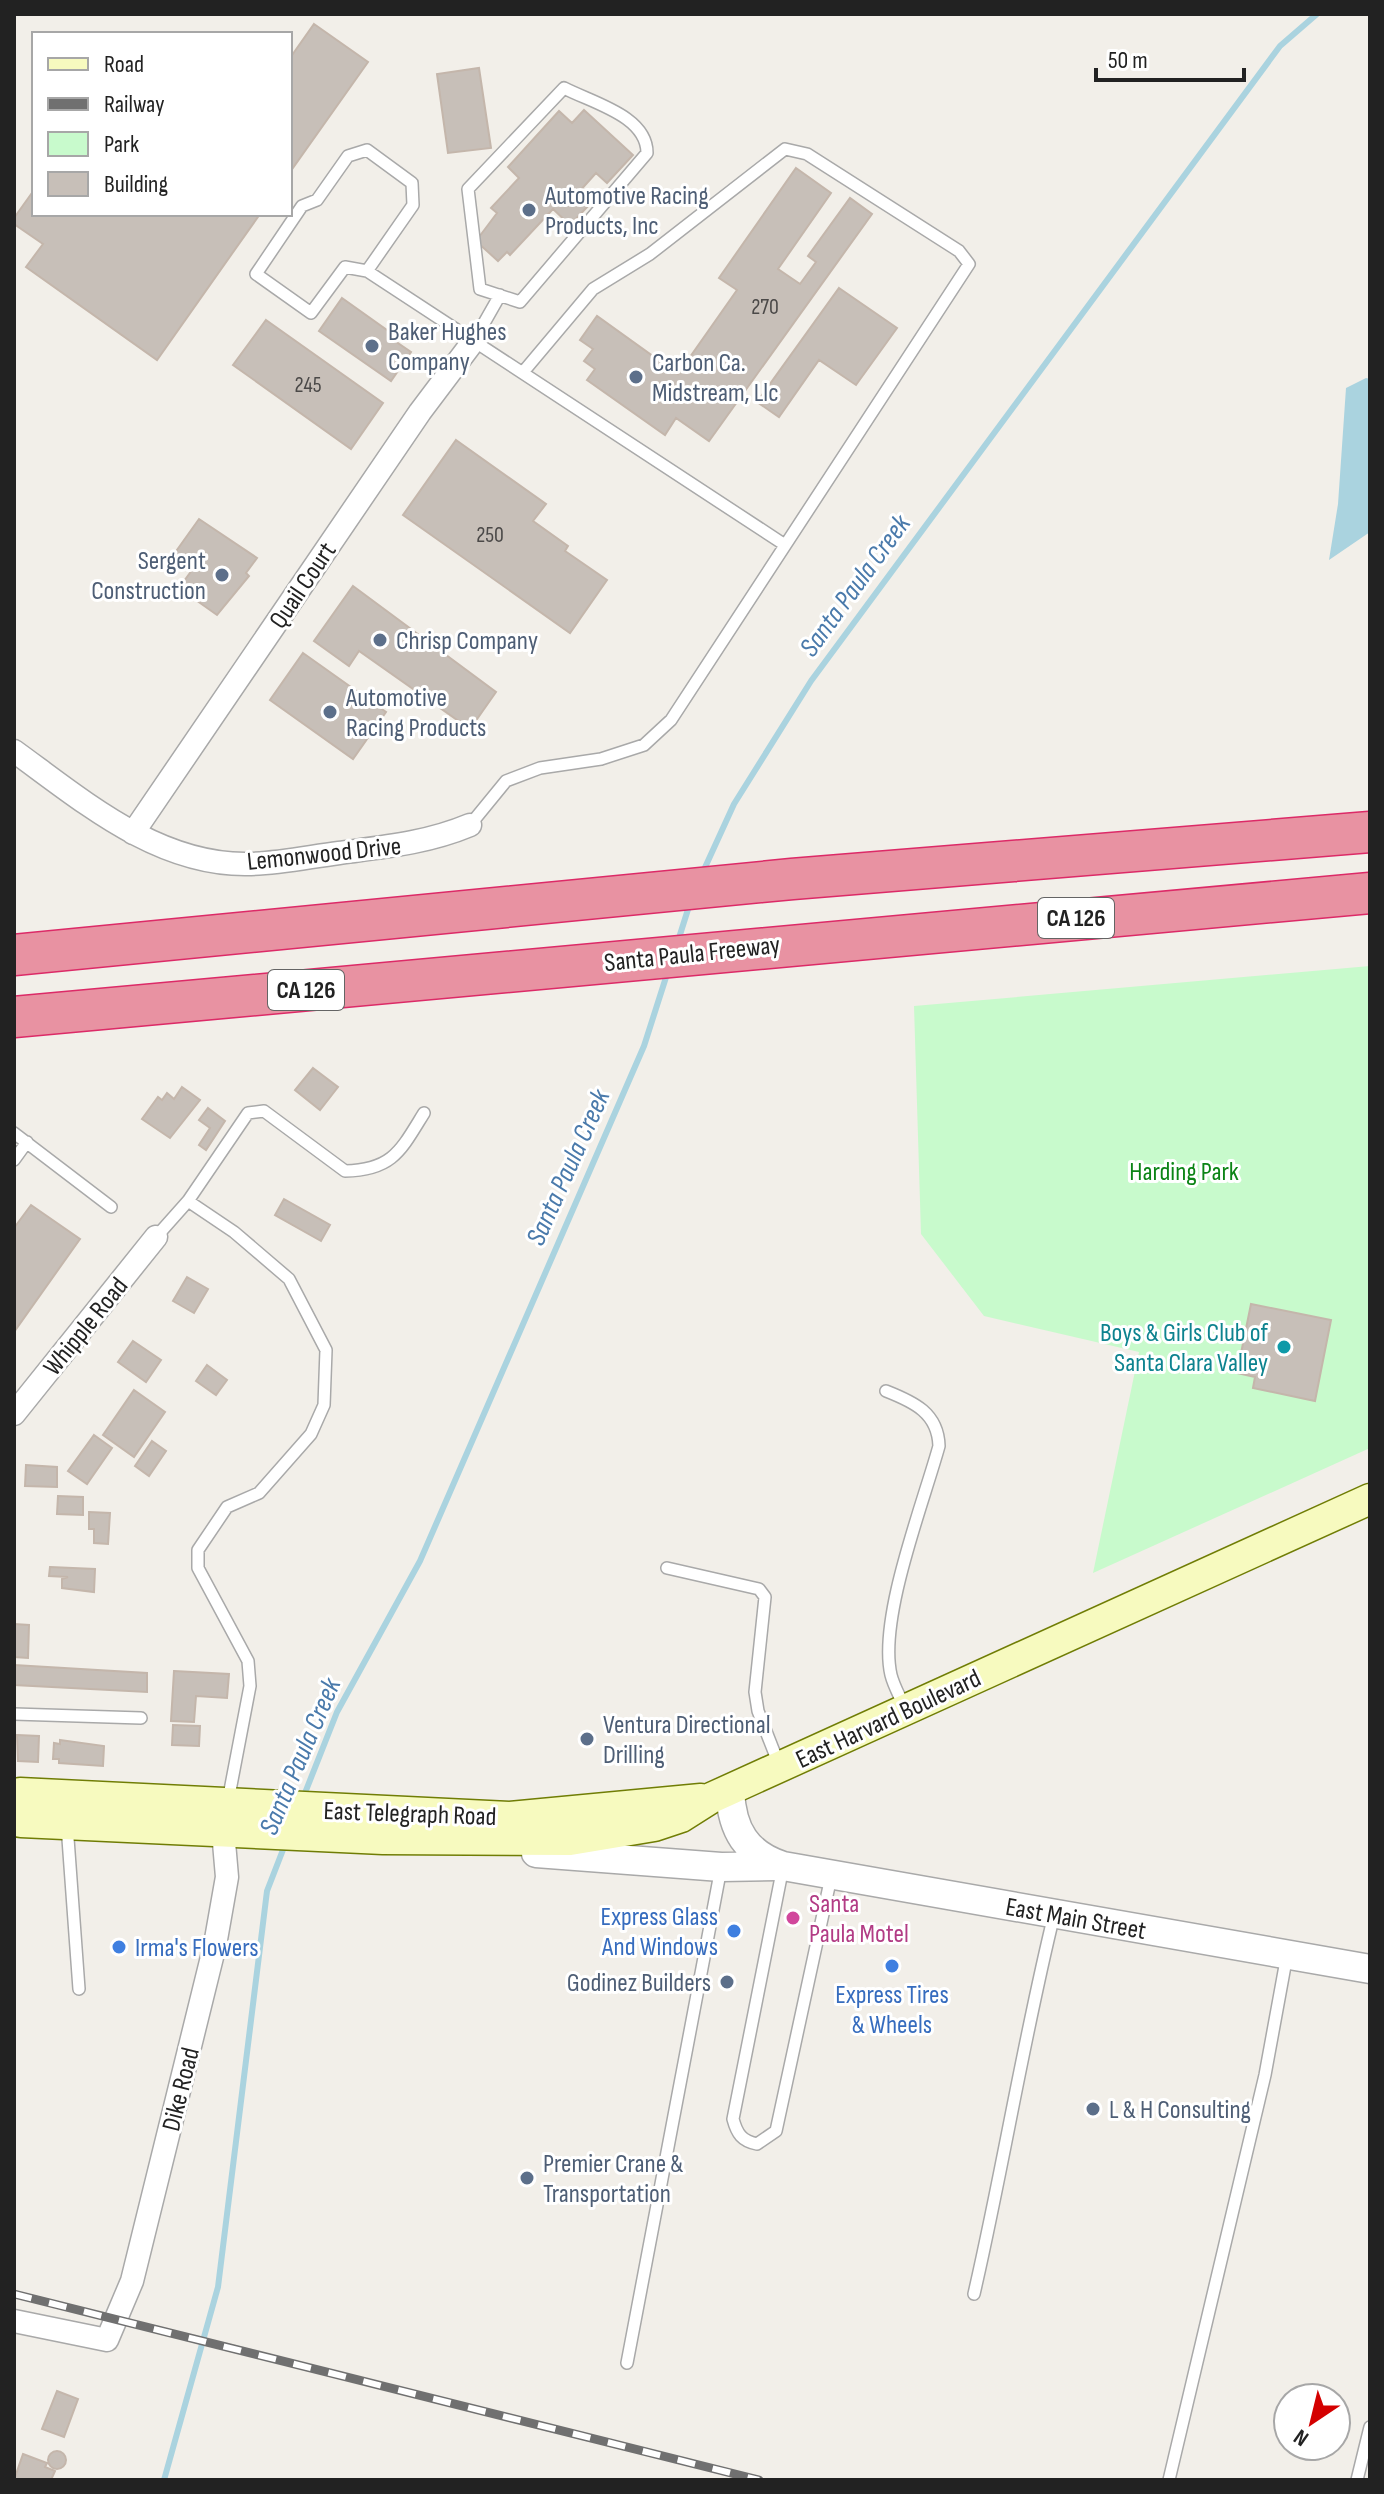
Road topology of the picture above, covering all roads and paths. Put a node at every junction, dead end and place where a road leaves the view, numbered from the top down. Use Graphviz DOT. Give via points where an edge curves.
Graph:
graph roads {
  1 [pos="367,271"];
  2 [pos="500,295"];
  3 [pos="475,339"];
  4 [pos="524,371"];
  5 [pos="785,545"];
  6 [pos="14,751"];
  7 [pos="470,825"];
  8 [pos="1370,832"];
  9 [pos="133,833"];
  10 [pos="1370,893"];
  11 [pos="14,955"];
  12 [pos="14,1017"];
  13 [pos="424,1113"];
  14 [pos="14,1133"];
  15 [pos="27,1142"];
  16 [pos="14,1160"];
  17 [pos="188,1201"];
  18 [pos="111,1207"];
  19 [pos="156,1237"];
  20 [pos="886,1391"];
  21 [pos="14,1414"];
  22 [pos="1370,1499"];
  23 [pos="667,1568"];
  24 [pos="906,1710"];
  25 [pos="14,1714"];
  26 [pos="141,1718"];
  27 [pos="780,1767"];
  28 [pos="720,1795"];
  29 [pos="14,1798"];
  30 [pos="14,1817"];
  31 [pos="236,1819"];
  32 [pos="67,1824"];
  33 [pos="384,1826"];
  34 [pos="648,1859"];
  35 [pos="783,1866"];
  36 [pos="721,1867"];
  37 [pos="831,1875"];
  38 [pos="1054,1915"];
  39 [pos="1287,1954"];
  40 [pos="1370,1969"];
  41 [pos="79,1989"];
  42 [pos="974,2294"];
  43 [pos="14,2321"];
  44 [pos="627,2363"];
  45 [pos="1370,2427"];
  46 [pos="1169,2480"];
  47 [pos="1357,2480"];
  1 -- 1 [label="lane" via="413,205 412,183 367,150 348,156 317,200 302,206 256,274 311,313 345,267"];
  1 -- 3 [label="lane"];
  2 -- 2 [label="lane" via="480,289 468,189 564,88 639,126 647,137 647,153 609,200 520,302"];
  2 -- 3 [label="lane"];
  3 -- 4 [label="lane"];
  3 -- 9 [label="street, Quail Court"];
  4 -- 5 [label="lane"];
  4 -- 5 [label="lane" via="593,289 650,254 785,149 807,154 959,251 969,264"];
  5 -- 7 [label="lane" via="671,720 644,745 506,781"];
  6 -- 9 [label="street, Lemonwood Drive"];
  7 -- 9 [label="street, Lemonwood Drive" via="433,841 247,864 195,858"];
  8 -- 11 [label="highway, CA 126" via="792,879"];
  10 -- 12 [label="highway, Santa Paula Freeway / CA 126"];
  13 -- 17 [label="lane" via="399,1154 386,1163 345,1171 264,1111 248,1113"];
  14 -- 15 [label="lane"];
  15 -- 16 [label="lane"];
  15 -- 18 [label="lane"];
  17 -- 19 [label="lane"];
  17 -- 31 [label="lane" via="289,1279 326,1350 324,1405 311,1434 259,1493 227,1507 198,1550 198,1568 248,1661"];
  19 -- 21 [label="street, Whipple Road"];
  20 -- 24 [label="lane" via="913,1402 939,1432 892,1616 891,1675"];
  22 -- 24 [label="main road, East Harvard Boulevard"];
  23 -- 27 [label="lane" via="759,1589 765,1597 755,1692"];
  24 -- 27 [label="main road, East Harvard Boulevard"];
  25 -- 26 [label="lane"];
  27 -- 28 [label="main road, East Harvard Boulevard"];
  28 -- 33 [label="main road, East Harvard Boulevard" via="681,1817 598,1838"];
  28 -- 35 [label="street, East Main Street" via="739,1836 758,1855"];
  29 -- 31 [label="main road, East Telegraph Road" via="20,1793"];
  30 -- 32 [label="main road, East Telegraph Road" via="21,1822"];
  31 -- 32 [label="main road, East Telegraph Road"];
  31 -- 33 [label="main road, East Telegraph Road"];
  31 -- 43 [label="street, Dike Road" via="215,1945 132,2281 107,2340"];
  32 -- 41 [label="lane"];
  33 -- 34 [label="street, East Telegraph Road"];
  34 -- 36 [label="street, East Main Street"];
  35 -- 36 [label="street, East Main Street"];
  35 -- 37 [label="street, East Main Street"];
  35 -- 37 [label="lane" via="733,2119 737,2132 757,2144 776,2131"];
  36 -- 44 [label="lane"];
  37 -- 38 [label="street, East Main Street"];
  38 -- 39 [label="street, East Main Street"];
  38 -- 42 [label="lane"];
  39 -- 40 [label="street, East Main Street"];
  39 -- 46 [label="lane" via="1265,2075"];
  45 -- 47 [label="lane"];
}
